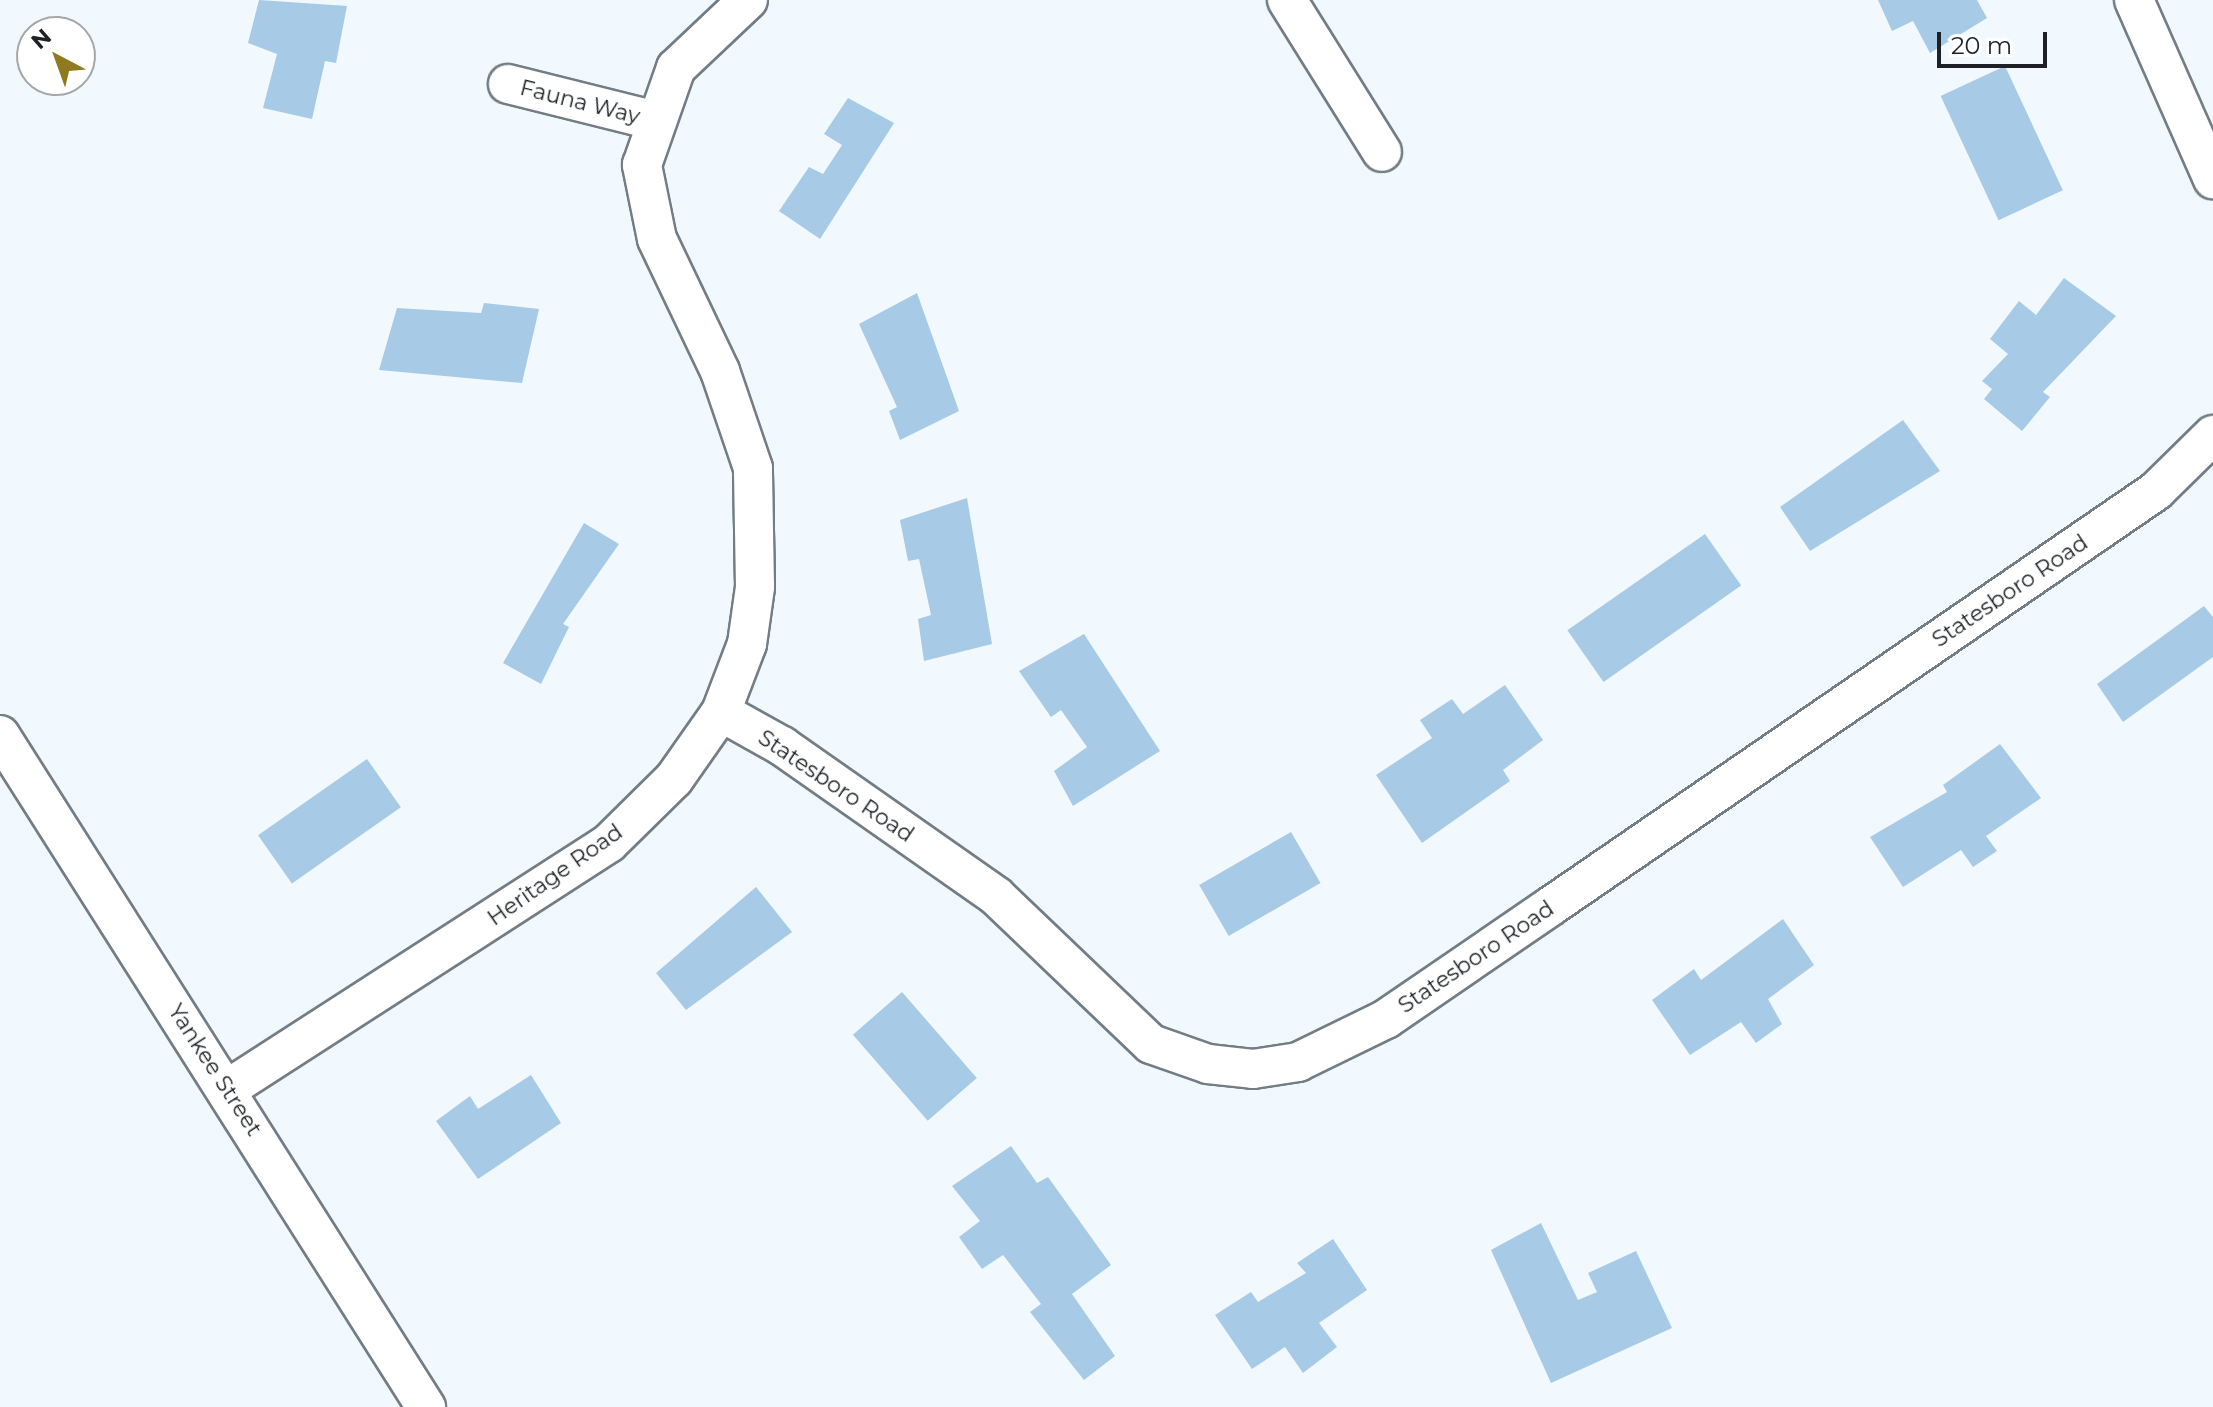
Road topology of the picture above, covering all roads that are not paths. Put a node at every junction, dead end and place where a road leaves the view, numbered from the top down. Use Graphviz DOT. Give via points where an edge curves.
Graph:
graph roads {
  1 [pos="748,0"];
  2 [pos="1287,0"];
  3 [pos="2134,0"];
  4 [pos="508,84"];
  5 [pos="652,120"];
  6 [pos="1382,152"];
  7 [pos="2213,179"];
  8 [pos="2213,435"];
  9 [pos="721,712"];
  10 [pos="0,735"];
  11 [pos="229,1088"];
  12 [pos="426,1407"];
  1 -- 5 [label="street, Heritage Road" via="685,57"];
  2 -- 6 [label="street"];
  3 -- 7 [label="street"];
  4 -- 5 [label="street, Fauna Way"];
  5 -- 9 [label="street, Heritage Road" via="644,197 740,419 753,468 755,587 747,644"];
  8 -- 9 [label="street, Statesboro Road" via="2156,491 1501,941 1339,1048 1298,1062 1253,1069 1208,1064 1151,1044 996,896 782,746"];
  9 -- 11 [label="street, Heritage Road" via="674,779 609,843"];
  10 -- 11 [label="street, Yankee Street"];
  11 -- 12 [label="street, Yankee Street"];
}
